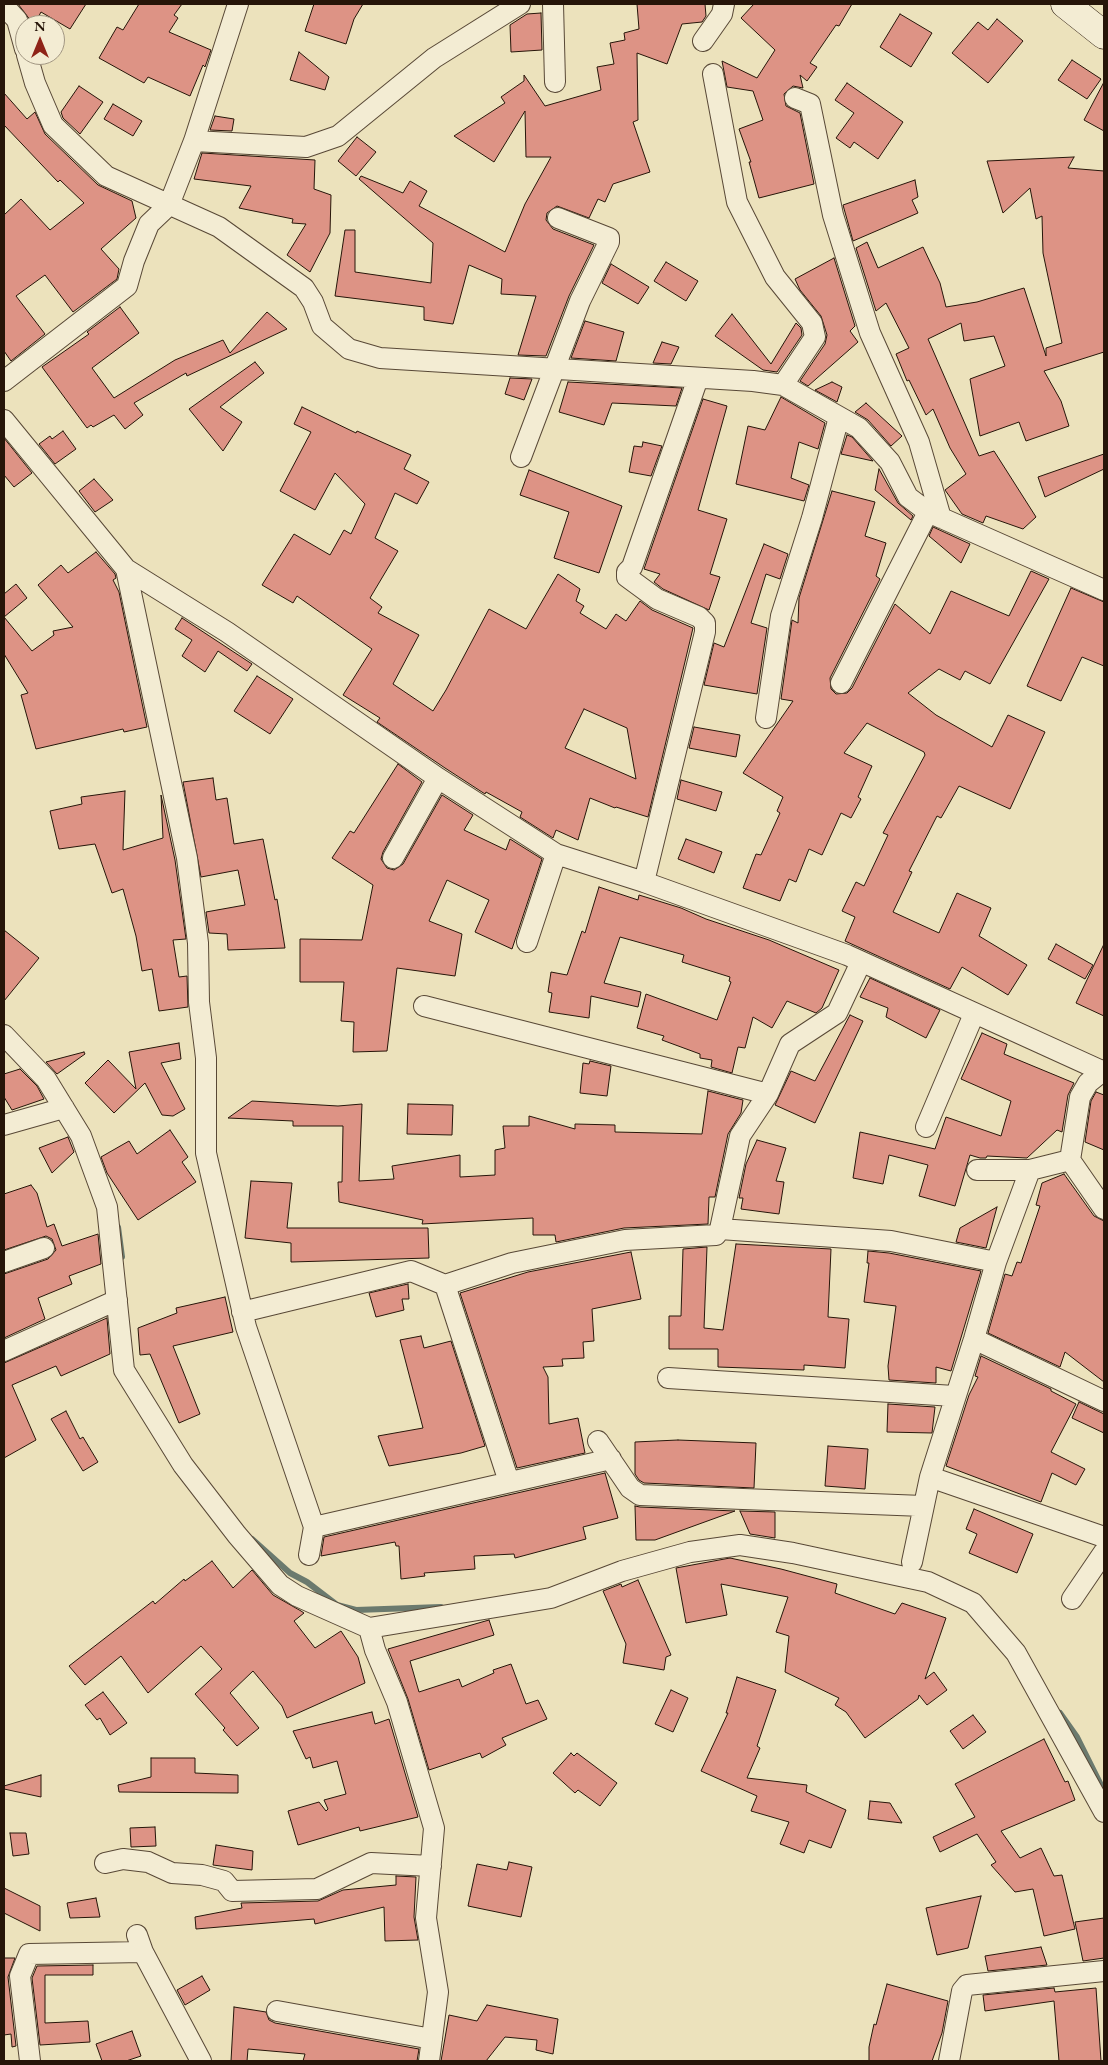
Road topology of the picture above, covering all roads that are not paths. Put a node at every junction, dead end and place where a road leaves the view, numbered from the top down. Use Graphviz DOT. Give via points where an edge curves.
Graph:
graph roads {
  1 [pos="238,4"];
  2 [pos="520,4"];
  3 [pos="554,4"];
  4 [pos="724,4"];
  5 [pos="1065,4"];
  6 [pos="4,6"];
  7 [pos="15,18"];
  8 [pos="1104,35"];
  9 [pos="703,41"];
  10 [pos="30,65"];
  11 [pos="713,74"];
  12 [pos="555,82"];
  13 [pos="796,98"];
  14 [pos="194,141"];
  15 [pos="169,205"];
  16 [pos="558,218"];
  17 [pos="556,370"];
  18 [pos="698,378"];
  19 [pos="4,381"];
  20 [pos="783,386"];
  21 [pos="838,416"];
  22 [pos="4,420"];
  23 [pos="521,457"];
  24 [pos="934,515"];
  25 [pos="126,569"];
  26 [pos="1104,590"];
  27 [pos="841,683"];
  28 [pos="766,718"];
  29 [pos="438,778"];
  30 [pos="556,854"];
  31 [pos="393,858"];
  32 [pos="644,882"];
  33 [pos="527,942"];
  34 [pos="860,962"];
  35 [pos="424,1006"];
  36 [pos="974,1014"];
  37 [pos="4,1035"];
  38 [pos="1104,1071"];
  39 [pos="768,1094"];
  40 [pos="64,1108"];
  41 [pos="4,1125"];
  42 [pos="926,1128"];
  43 [pos="1070,1160"];
  44 [pos="977,1170"];
  45 [pos="1030,1170"];
  46 [pos="1104,1209"];
  47 [pos="720,1229"];
  48 [pos="44,1248"];
  49 [pos="4,1262"];
  50 [pos="996,1262"];
  51 [pos="445,1285"];
  52 [pos="117,1300"];
  53 [pos="242,1312"];
  54 [pos="974,1339"];
  55 [pos="4,1351"];
  56 [pos="668,1378"];
  57 [pos="954,1396"];
  58 [pos="1104,1401"];
  59 [pos="598,1441"];
  60 [pos="611,1459"];
  61 [pos="930,1477"];
  62 [pos="509,1482"];
  63 [pos="923,1506"];
  64 [pos="314,1527"];
  65 [pos="1104,1536"];
  66 [pos="1104,1552"];
  67 [pos="309,1555"];
  68 [pos="912,1562"];
  69 [pos="1072,1599"];
  70 [pos="369,1628"];
  71 [pos="1104,1812"];
  72 [pos="104,1863"];
  73 [pos="431,1866"];
  74 [pos="1104,1971"];
  75 [pos="277,2011"];
  76 [pos="432,2039"];
  77 [pos="30,2061"];
  78 [pos="201,2061"];
  79 [pos="429,2061"];
  80 [pos="949,2061"];
  1 -- 14 [label="street"];
  2 -- 14 [label="street" via="434,58 338,136 306,147"];
  3 -- 12 [label="street"];
  4 -- 9 [label="street" via="722,14"];
  5 -- 8 [label="main road"];
  6 -- 7 [label="street"];
  10 -- 15 [label="street" via="53,125 106,176"];
  11 -- 20 [label="street" via="736,202 775,277 812,323 814,337"];
  13 -- 24 [label="street" via="810,104 833,215 870,333 919,442"];
  14 -- 15 [label="street"];
  15 -- 17 [label="street" via="219,227 304,288 322,326 348,349 380,358"];
  15 -- 19 [label="street" via="149,224 127,286"];
  16 -- 17 [label="street" via="609,238 609,242 580,301"];
  17 -- 18 [label="street"];
  17 -- 23 [label="street"];
  18 -- 20 [label="street"];
  18 -- 32 [label="street" via="632,567 627,572 627,576 657,599 699,617 705,623"];
  20 -- 21 [label="street"];
  21 -- 24 [label="street" via="859,428 890,462 908,497"];
  21 -- 28 [label="street" via="812,518 781,616"];
  22 -- 25 [label="street"];
  24 -- 26 [label="street"];
  24 -- 27 [label="street"];
  25 -- 29 [label="street" via="227,632"];
  25 -- 53 [label="street" via="187,858 198,943 198,1002 206,1058 206,1153"];
  29 -- 30 [label="street"];
  29 -- 31 [label="street"];
  30 -- 32 [label="street"];
  30 -- 33 [label="street"];
  32 -- 34 [label="street" via="847,954"];
  34 -- 36 [label="street"];
  34 -- 39 [label="street" via="837,1013 790,1044"];
  35 -- 39 [label="street"];
  36 -- 38 [label="street"];
  36 -- 42 [label="street"];
  37 -- 40 [label="street" via="46,1078"];
  38 -- 43 [label="street" via="1088,1083 1080,1097"];
  39 -- 47 [label="street" via="740,1136"];
  40 -- 41 [label="street"];
  40 -- 52 [label="street" via="81,1136 108,1208"];
  43 -- 45 [label="street"];
  43 -- 46 [label="street"];
  44 -- 45 [label="street"];
  45 -- 50 [label="street"];
  47 -- 50 [label="street" via="891,1241"];
  47 -- 51 [label="street" via="716,1235 625,1240 512,1263"];
  48 -- 49 [label="street"];
  50 -- 54 [label="street"];
  51 -- 53 [label="street" via="411,1271"];
  51 -- 62 [label="street"];
  52 -- 55 [label="street"];
  52 -- 70 [label="street" via="124,1370 183,1465 280,1585 297,1596"];
  53 -- 64 [label="street"];
  54 -- 57 [label="street"];
  54 -- 58 [label="street"];
  56 -- 57 [label="street"];
  57 -- 61 [label="street"];
  59 -- 60 [label="street"];
  60 -- 62 [label="street"];
  60 -- 63 [label="street" via="630,1488 640,1495"];
  61 -- 63 [label="street"];
  61 -- 65 [label="street"];
  62 -- 64 [label="street"];
  63 -- 68 [label="street"];
  64 -- 67 [label="street"];
  66 -- 69 [label="street"];
  70 -- 71 [label="street" via="551,1598 622,1571 690,1552 740,1544 928,1582 973,1603 1016,1652"];
  70 -- 73 [label="street" via="397,1702 434,1828"];
  72 -- 73 [label="street" via="123,1859 148,1862 172,1873 202,1875 224,1881 232,1891 317,1889 371,1863"];
  73 -- 76 [label="street" via="426,1918 438,1992"];
  74 -- 80 [label="street" via="964,1987"];
  75 -- 76 [label="street"];
  76 -- 79 [label="street"];
  77 -- 78 [label="street" via="20,1976 29,1954 140,1944"];
}
